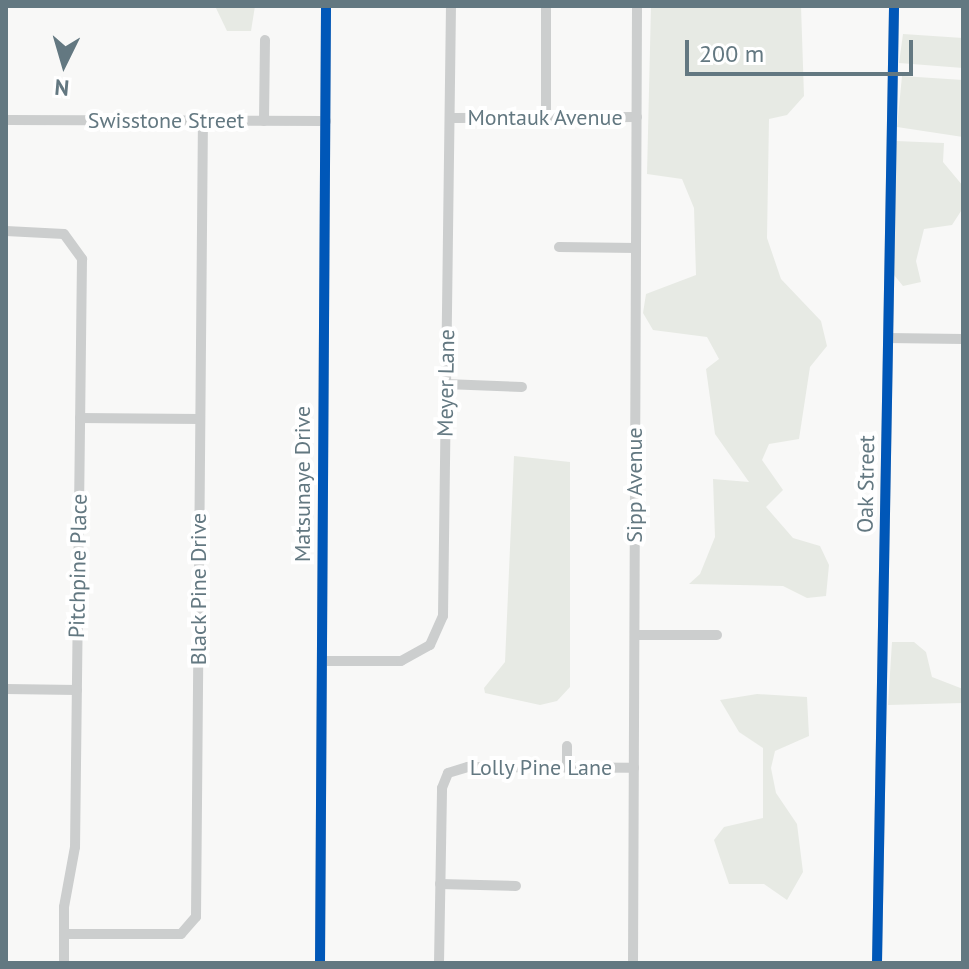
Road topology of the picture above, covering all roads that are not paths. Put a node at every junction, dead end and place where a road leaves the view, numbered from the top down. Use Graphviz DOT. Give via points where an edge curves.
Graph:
graph roads {
  1 [pos="326,6"];
  2 [pos="451,6"];
  3 [pos="546,6"];
  4 [pos="637,6"];
  5 [pos="894,6"];
  6 [pos="265,40"];
  7 [pos="546,117"];
  8 [pos="637,117"];
  9 [pos="453,118"];
  10 [pos="6,120"];
  11 [pos="203,121"];
  12 [pos="264,121"];
  13 [pos="326,121"];
  14 [pos="6,231"];
  15 [pos="559,247"];
  16 [pos="636,248"];
  17 [pos="888,338"];
  18 [pos="963,339"];
  19 [pos="445,384"];
  20 [pos="522,387"];
  21 [pos="80,418"];
  22 [pos="200,419"];
  23 [pos="635,635"];
  24 [pos="717,635"];
  25 [pos="322,661"];
  26 [pos="6,689"];
  27 [pos="77,690"];
  28 [pos="567,746"];
  29 [pos="567,768"];
  30 [pos="634,768"];
  31 [pos="440,884"];
  32 [pos="516,886"];
  33 [pos="64,934"];
  34 [pos="64,963"];
  35 [pos="320,963"];
  36 [pos="439,963"];
  37 [pos="633,963"];
  38 [pos="877,963"];
  1 -- 13 [label="street, Matsunaye Drive"];
  2 -- 9 [label="street, Meyer Lane"];
  3 -- 7 [label="street"];
  4 -- 8 [label="street, Sipp Avenue"];
  5 -- 17 [label="street, Oak Street"];
  6 -- 12 [label="street"];
  7 -- 8 [label="street, Montauk Avenue"];
  7 -- 9 [label="street, Montauk Avenue"];
  8 -- 16 [label="street, Sipp Avenue"];
  9 -- 19 [label="street, Meyer Lane"];
  10 -- 11 [label="street, Swisstone Street"];
  11 -- 12 [label="street, Swisstone Street"];
  11 -- 22 [label="street, Black Pine Drive"];
  12 -- 13 [label="street, Swisstone Street"];
  13 -- 25 [label="street, Matsunaye Drive"];
  14 -- 21 [label="street, Pitchpine Place" via="64,234 79,248"];
  15 -- 16 [label="street"];
  16 -- 23 [label="street, Sipp Avenue"];
  17 -- 18 [label="street"];
  17 -- 38 [label="street, Oak Street"];
  19 -- 20 [label="street"];
  19 -- 25 [label="street, Meyer Lane" via="440,630 430,645 401,661"];
  21 -- 22 [label="street"];
  21 -- 27 [label="street, Pitchpine Place"];
  22 -- 33 [label="street, Black Pine Drive" via="196,917 181,934"];
  23 -- 24 [label="street"];
  23 -- 30 [label="street, Sipp Avenue"];
  25 -- 35 [label="street, Matsunaye Drive"];
  26 -- 27 [label="street"];
  27 -- 33 [label="street, Pitchpine Place" via="75,847"];
  28 -- 29 [label="street"];
  29 -- 30 [label="street, Lolly Pine Lane"];
  29 -- 31 [label="street, Lolly Pine Lane" via="468,767 448,773 442,788"];
  30 -- 37 [label="street, Sipp Avenue"];
  31 -- 32 [label="street"];
  31 -- 36 [label="street, Lolly Pine Lane"];
  33 -- 34 [label="street, Pitchpine Place"];
}
